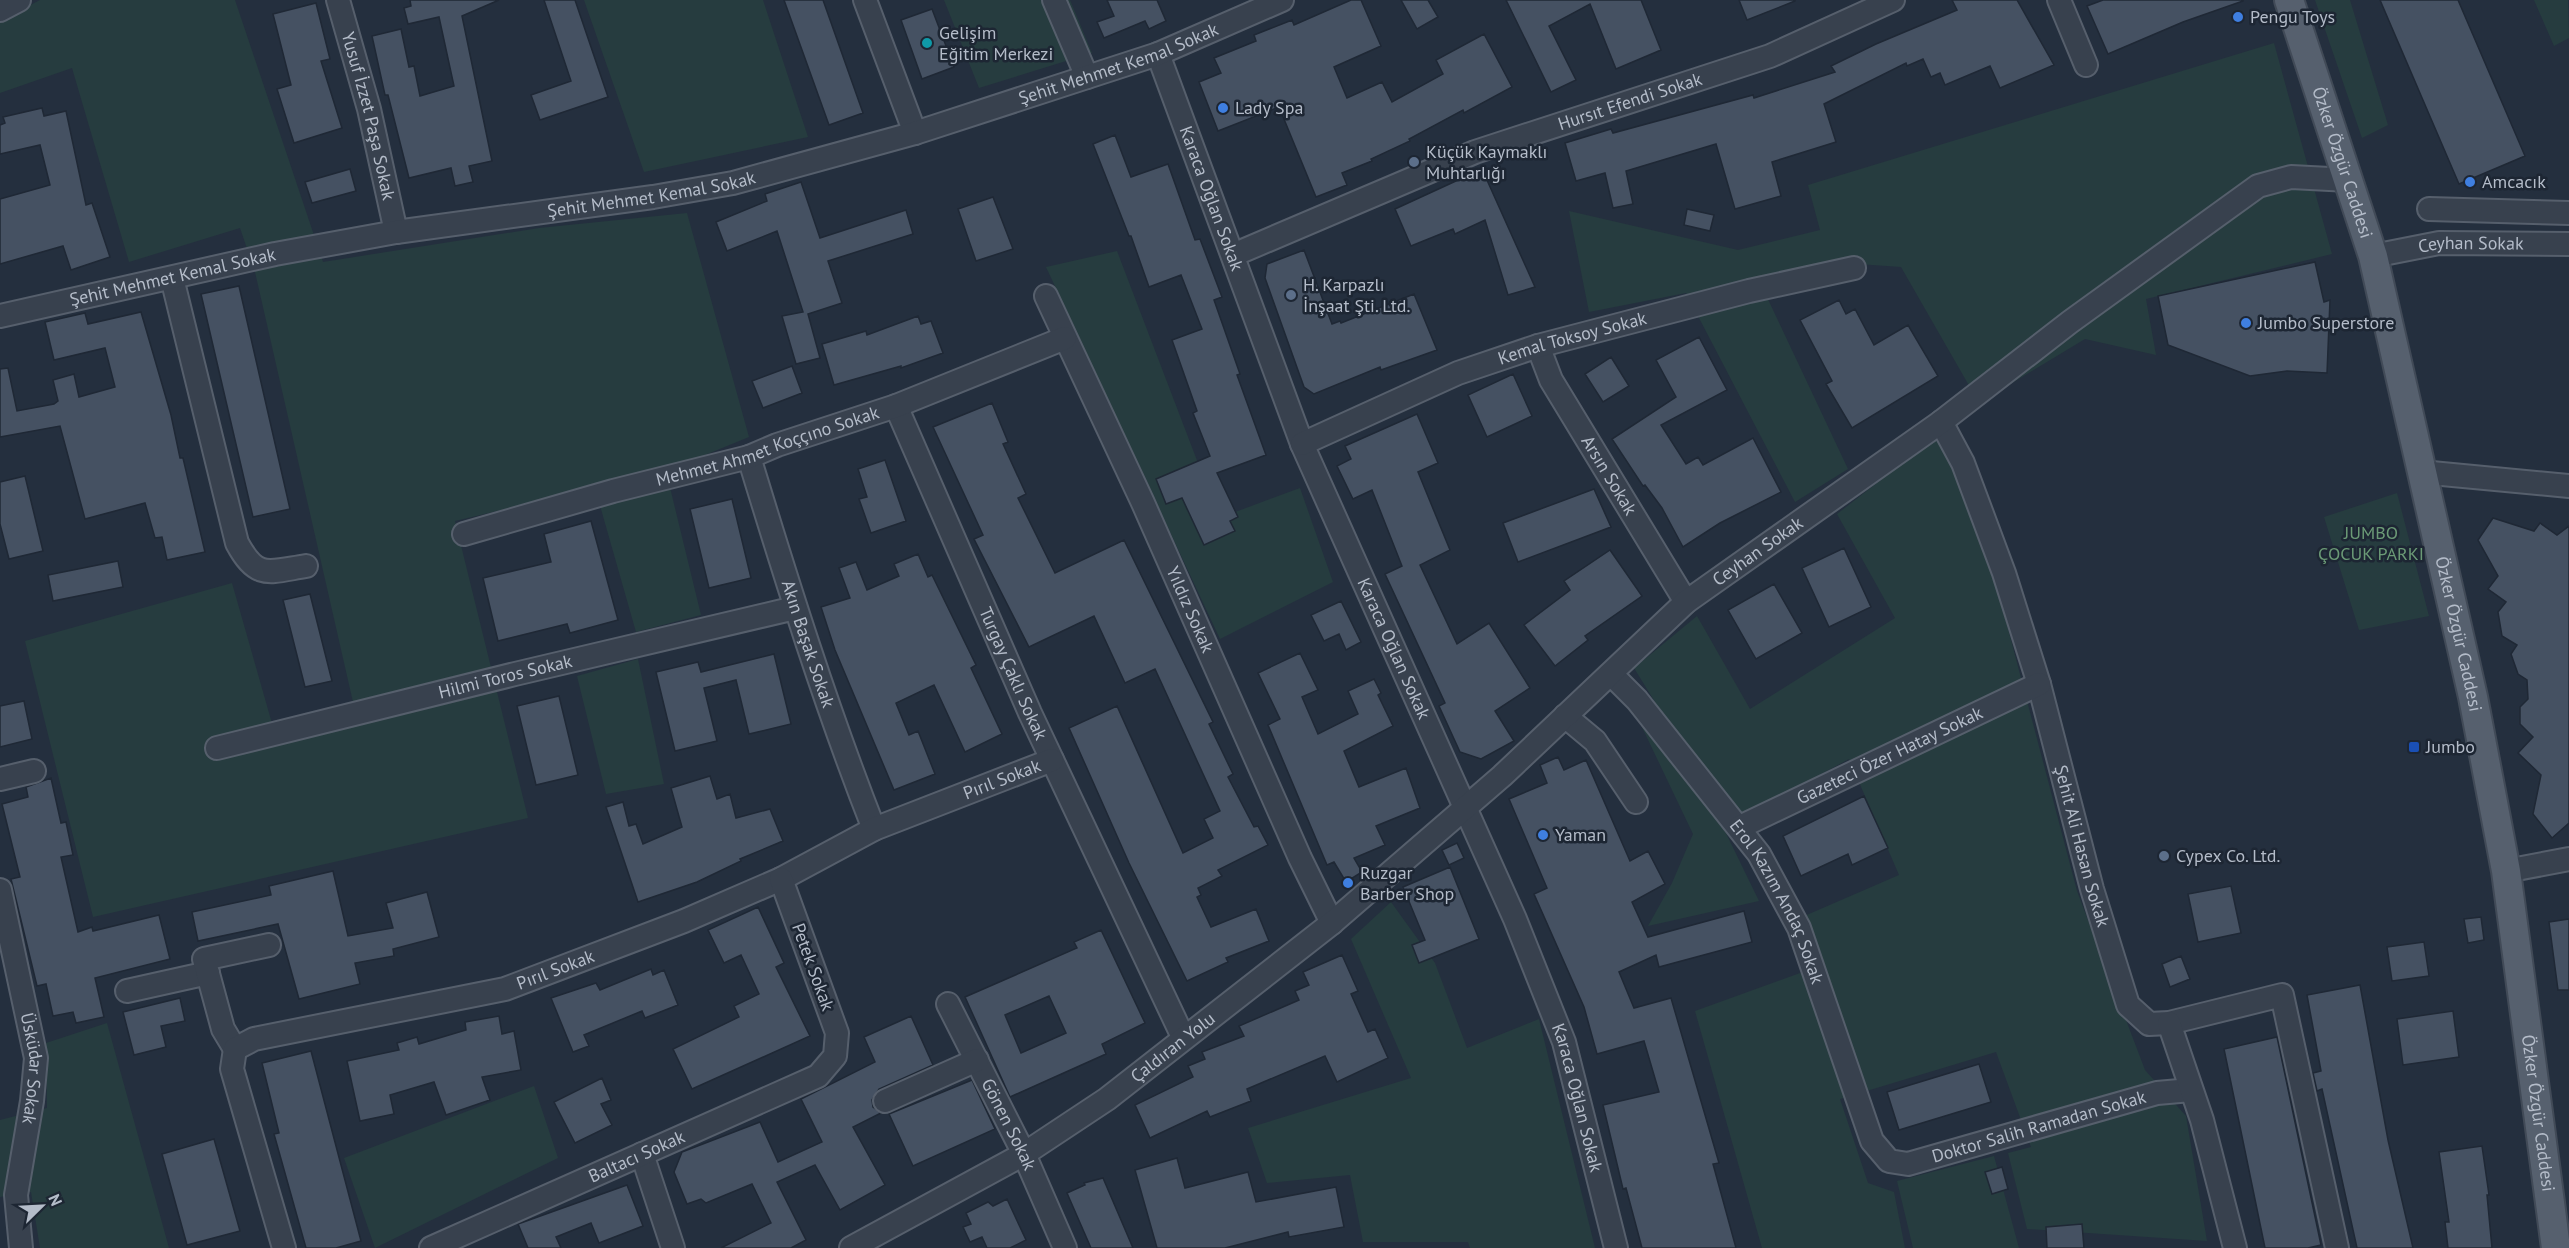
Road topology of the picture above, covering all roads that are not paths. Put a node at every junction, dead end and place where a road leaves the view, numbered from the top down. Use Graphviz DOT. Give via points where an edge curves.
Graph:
graph roads {
  1 [pos="19,0"];
  2 [pos="338,0"];
  3 [pos="865,0"];
  4 [pos="1054,0"];
  5 [pos="1893,0"];
  6 [pos="2059,0"];
  7 [pos="2289,0"];
  8 [pos="1268,3"];
  9 [pos="0,10"];
  10 [pos="1158,54"];
  11 [pos="2086,65"];
  12 [pos="1087,77"];
  13 [pos="915,133"];
  14 [pos="2349,180"];
  15 [pos="2429,209"];
  16 [pos="2569,213"];
  17 [pos="396,232"];
  18 [pos="2569,244"];
  19 [pos="1233,255"];
  20 [pos="2373,256"];
  21 [pos="1854,268"];
  22 [pos="172,278"];
  23 [pos="1046,296"];
  24 [pos="0,315"];
  25 [pos="1065,339"];
  26 [pos="1538,346"];
  27 [pos="896,406"];
  28 [pos="1941,422"];
  29 [pos="1302,444"];
  30 [pos="749,457"];
  31 [pos="2421,472"];
  32 [pos="2569,486"];
  33 [pos="464,534"];
  34 [pos="306,566"];
  35 [pos="1686,602"];
  36 [pos="795,608"];
  37 [pos="1611,674"];
  38 [pos="2039,684"];
  39 [pos="1565,716"];
  40 [pos="217,748"];
  41 [pos="1052,760"];
  42 [pos="34,771"];
  43 [pos="0,779"];
  44 [pos="1636,802"];
  45 [pos="1464,807"];
  46 [pos="1740,827"];
  47 [pos="874,829"];
  48 [pos="2569,859"];
  49 [pos="2506,871"];
  50 [pos="782,879"];
  51 [pos="0,890"];
  52 [pos="1332,923"];
  53 [pos="269,945"];
  54 [pos="208,973"];
  55 [pos="127,991"];
  56 [pos="948,1004"];
  57 [pos="2169,1023"];
  58 [pos="1183,1037"];
  59 [pos="235,1049"];
  60 [pos="836,1056"];
  61 [pos="977,1060"];
  62 [pos="2191,1090"];
  63 [pos="885,1101"];
  64 [pos="642,1154"];
  65 [pos="1024,1154"];
  66 [pos="1889,1161"];
  67 [pos="21,1248"];
  68 [pos="284,1248"];
  69 [pos="431,1248"];
  70 [pos="673,1248"];
  71 [pos="851,1248"];
  72 [pos="1065,1248"];
  73 [pos="1616,1248"];
  74 [pos="2235,1248"];
  75 [pos="2337,1248"];
  76 [pos="2556,1248"];
  1 -- 9 [label="street"];
  2 -- 17 [label="street, Yusuf İzzet Paşa Sokak" via="369,109"];
  3 -- 13 [label="street"];
  4 -- 12 [label="street"];
  5 -- 19 [label="street, Hursıt Efendi Sokak" via="1770,56 1475,152"];
  6 -- 11 [label="street"];
  7 -- 14 [label="main road, Özker Özgür Caddesi"];
  8 -- 10 [label="street, Şehit Mehmet Kemal Sokak"];
  10 -- 12 [label="street, Şehit Mehmet Kemal Sokak"];
  10 -- 19 [label="street, Karaca Oğlan Sokak"];
  12 -- 13 [label="street, Şehit Mehmet Kemal Sokak"];
  13 -- 17 [label="street, Şehit Mehmet Kemal Sokak" via="733,183"];
  14 -- 20 [label="main road, Özker Özgür Caddesi"];
  14 -- 28 [label="street, Ceyhan Sokak" via="2291,177 2258,186 2070,321"];
  15 -- 16 [label="street"];
  17 -- 22 [label="street, Şehit Mehmet Kemal Sokak"];
  18 -- 20 [label="street, Ceyhan Sokak" via="2439,243"];
  19 -- 29 [label="street, Karaca Oğlan Sokak"];
  20 -- 31 [label="main road, Özker Özgür Caddesi"];
  21 -- 26 [label="street, Kemal Toksoy Sokak"];
  22 -- 24 [label="street, Şehit Mehmet Kemal Sokak"];
  22 -- 34 [label="street" via="237,543 248,564 265,572"];
  23 -- 25 [label="street, Yıldız Sokak"];
  25 -- 27 [label="street, Mehmet Ahmet Koççıno Sokak"];
  25 -- 52 [label="street, Yıldız Sokak"];
  26 -- 29 [label="street, Kemal Toksoy Sokak" via="1458,373"];
  26 -- 35 [label="street, Arsın Sokak" via="1551,381"];
  27 -- 30 [label="street, Mehmet Ahmet Koççıno Sokak"];
  27 -- 41 [label="street, Turgay Çaklı Sokak"];
  28 -- 35 [label="street, Ceyhan Sokak"];
  28 -- 38 [label="street, Şehit Ali Hasan Sokak" via="1963,463"];
  29 -- 45 [label="street, Karaca Oğlan Sokak"];
  30 -- 33 [label="street, Mehmet Ahmet Koççıno Sokak"];
  30 -- 36 [label="street, Akın Başak Sokak"];
  31 -- 32 [label="street"];
  31 -- 49 [label="main road, Özker Özgür Caddesi" via="2473,697"];
  35 -- 37 [label="street, Ceyhan Sokak"];
  36 -- 40 [label="street, Hilmi Toros Sokak"];
  36 -- 47 [label="street, Akın Başak Sokak"];
  37 -- 39 [label="street, Ceyhan Sokak"];
  37 -- 46 [label="street, Erol Kazım Andaç Sokak" via="1637,700"];
  38 -- 46 [label="street, Gazeteci Özer Hatay Sokak"];
  38 -- 57 [label="street, Şehit Ali Hasan Sokak" via="2092,889 2128,1005 2149,1024"];
  39 -- 44 [label="street" via="1594,741"];
  39 -- 45 [label="street, Ceyhan Sokak"];
  41 -- 47 [label="street, Pırıl Sokak"];
  41 -- 58 [label="street, Turgay Çaklı Sokak"];
  42 -- 43 [label="street"];
  45 -- 52 [label="street, Çaldıran Yolu"];
  45 -- 73 [label="street, Karaca Oğlan Sokak" via="1515,919 1564,1042"];
  46 -- 66 [label="street, Erol Kazım Andaç Sokak" via="1799,928 1872,1141"];
  47 -- 50 [label="street, Pırıl Sokak"];
  48 -- 49 [label="street"];
  49 -- 76 [label="main road, Özker Özgür Caddesi"];
  50 -- 59 [label="street, Pırıl Sokak" via="505,989 254,1039"];
  50 -- 60 [label="street, Petek Sokak" via="837,1033"];
  51 -- 67 [label="street, Üsküdar Sokak" via="36,1058 16,1195"];
  52 -- 58 [label="street, Çaldıran Yolu"];
  53 -- 54 [label="street" via="204,959"];
  54 -- 55 [label="street"];
  54 -- 59 [label="street" via="223,1029"];
  56 -- 61 [label="street, Gönen Sokak"];
  57 -- 62 [label="street"];
  57 -- 75 [label="street" via="2282,995"];
  58 -- 65 [label="street, Çaldıran Yolu" via="1107,1099"];
  59 -- 68 [label="street" via="232,1069"];
  60 -- 64 [label="street, Baltacı Sokak" via="818,1076"];
  61 -- 63 [label="street"];
  61 -- 65 [label="street, Gönen Sokak"];
  62 -- 66 [label="street, Doktor Salih Ramadan Sokak" via="2157,1093 1908,1164"];
  62 -- 74 [label="street"];
  64 -- 69 [label="street, Baltacı Sokak"];
  64 -- 70 [label="street"];
  65 -- 71 [label="street, Çaldıran Yolu"];
  65 -- 72 [label="street, Gönen Sokak"];
}
